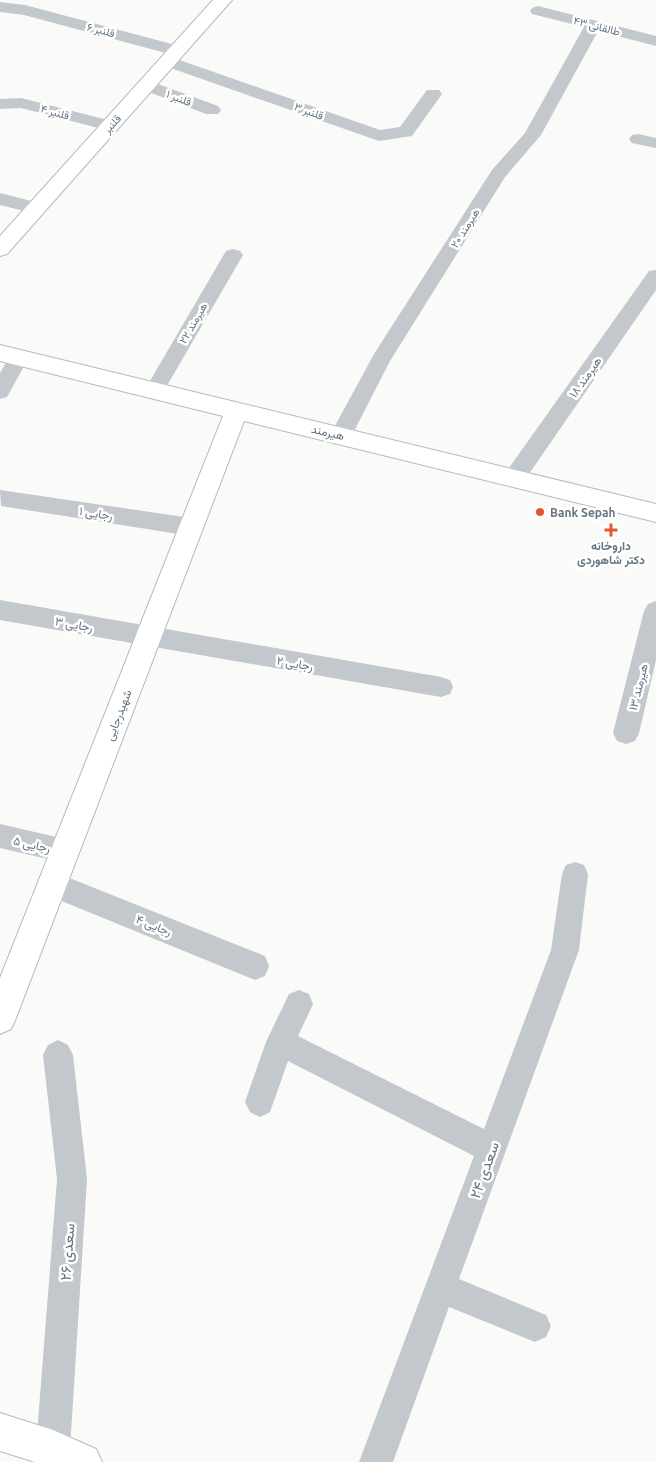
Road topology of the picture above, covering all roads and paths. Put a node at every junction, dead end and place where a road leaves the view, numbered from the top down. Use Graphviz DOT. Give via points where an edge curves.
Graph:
graph roads {
  1 [pos="223,0"];
  2 [pos="30,5"];
  3 [pos="0,7"];
  4 [pos="538,11"];
  5 [pos="593,25"];
  6 [pos="656,41"];
  7 [pos="173,56"];
  8 [pos="147,85"];
  9 [pos="433,94"];
  10 [pos="0,104"];
  11 [pos="212,110"];
  12 [pos="110,126"];
  13 [pos="638,139"];
  14 [pos="656,143"];
  15 [pos="0,200"];
  16 [pos="36,208"];
  17 [pos="0,249"];
  18 [pos="233,255"];
  19 [pos="656,276"];
  20 [pos="9,355"];
  21 [pos="154,391"];
  22 [pos="0,392"];
  23 [pos="236,411"];
  24 [pos="341,435"];
  25 [pos="514,478"];
  26 [pos="1,498"];
  27 [pos="656,513"];
  28 [pos="192,527"];
  29 [pos="0,610"];
  30 [pos="656,611"];
  31 [pos="148,638"];
  32 [pos="441,688"];
  33 [pos="626,733"];
  34 [pos="0,836"];
  35 [pos="65,851"];
  36 [pos="575,874"];
  37 [pos="52,884"];
  38 [pos="255,966"];
  39 [pos="299,1004"];
  40 [pos="0,1018"];
  41 [pos="280,1042"];
  42 [pos="58,1055"];
  43 [pos="260,1102"];
  44 [pos="492,1149"];
  45 [pos="441,1288"];
  46 [pos="535,1326"];
  47 [pos="0,1432"];
  48 [pos="61,1458"];
  49 [pos="376,1462"];
  1 -- 7 [label="street, قلنبر"];
  2 -- 3 [label="street, قلنبر ۶"];
  2 -- 7 [label="street, قلنبر ۶"];
  4 -- 5 [label="street, طالقانی ۴۳"];
  5 -- 6 [label="street, طالقانی ۴۳"];
  5 -- 24 [label="street, هیرمند ۲۰" via="532,136 498,174 381,359"];
  7 -- 8 [label="street, قلنبر"];
  7 -- 9 [label="street, قلنبر ۳" via="379,136 406,132"];
  8 -- 11 [label="street, قلنبر ۱"];
  8 -- 12 [label="street, قلنبر"];
  10 -- 12 [label="street, قلنبر ۴" via="21,103"];
  12 -- 16 [label="street, قلنبر"];
  13 -- 14 [label="street"];
  15 -- 16 [label="street"];
  16 -- 17 [label="street, قلنبر"];
  18 -- 21 [label="street, هیرمند ۲۲"];
  19 -- 25 [label="street, هیرمند ۱۸"];
  20 -- 21 [label="street, هیرمند"];
  20 -- 22 [label="street"];
  21 -- 23 [label="street, هیرمند"];
  23 -- 24 [label="street, هیرمند"];
  23 -- 28 [label="street, شهیدرجایی"];
  24 -- 25 [label="street, هیرمند"];
  25 -- 27 [label="street, هیرمند"];
  26 -- 28 [label="street, رجایی ۱"];
  28 -- 31 [label="street, شهیدرجایی"];
  29 -- 31 [label="street, رجایی ۳"];
  30 -- 33 [label="street, هیرمند ۱۳"];
  31 -- 32 [label="street, رجایی ۲"];
  31 -- 35 [label="street, شهیدرجایی"];
  34 -- 35 [label="street, رجایی ۵"];
  35 -- 37 [label="street, شهیدرجایی"];
  36 -- 44 [label="street, سعدی ۲۴" via="565,950"];
  37 -- 38 [label="street, رجایی ۴"];
  37 -- 40 [label="street, شهیدرجایی"];
  39 -- 41 [label="street"];
  41 -- 43 [label="street"];
  41 -- 44 [label="street"];
  42 -- 48 [label="street, سعدی ۲۶" via="72,1179"];
  44 -- 45 [label="street, سعدی ۲۴"];
  45 -- 46 [label="street"];
  45 -- 49 [label="street, سعدی ۲۴"];
  47 -- 48 [label="street"];
}
